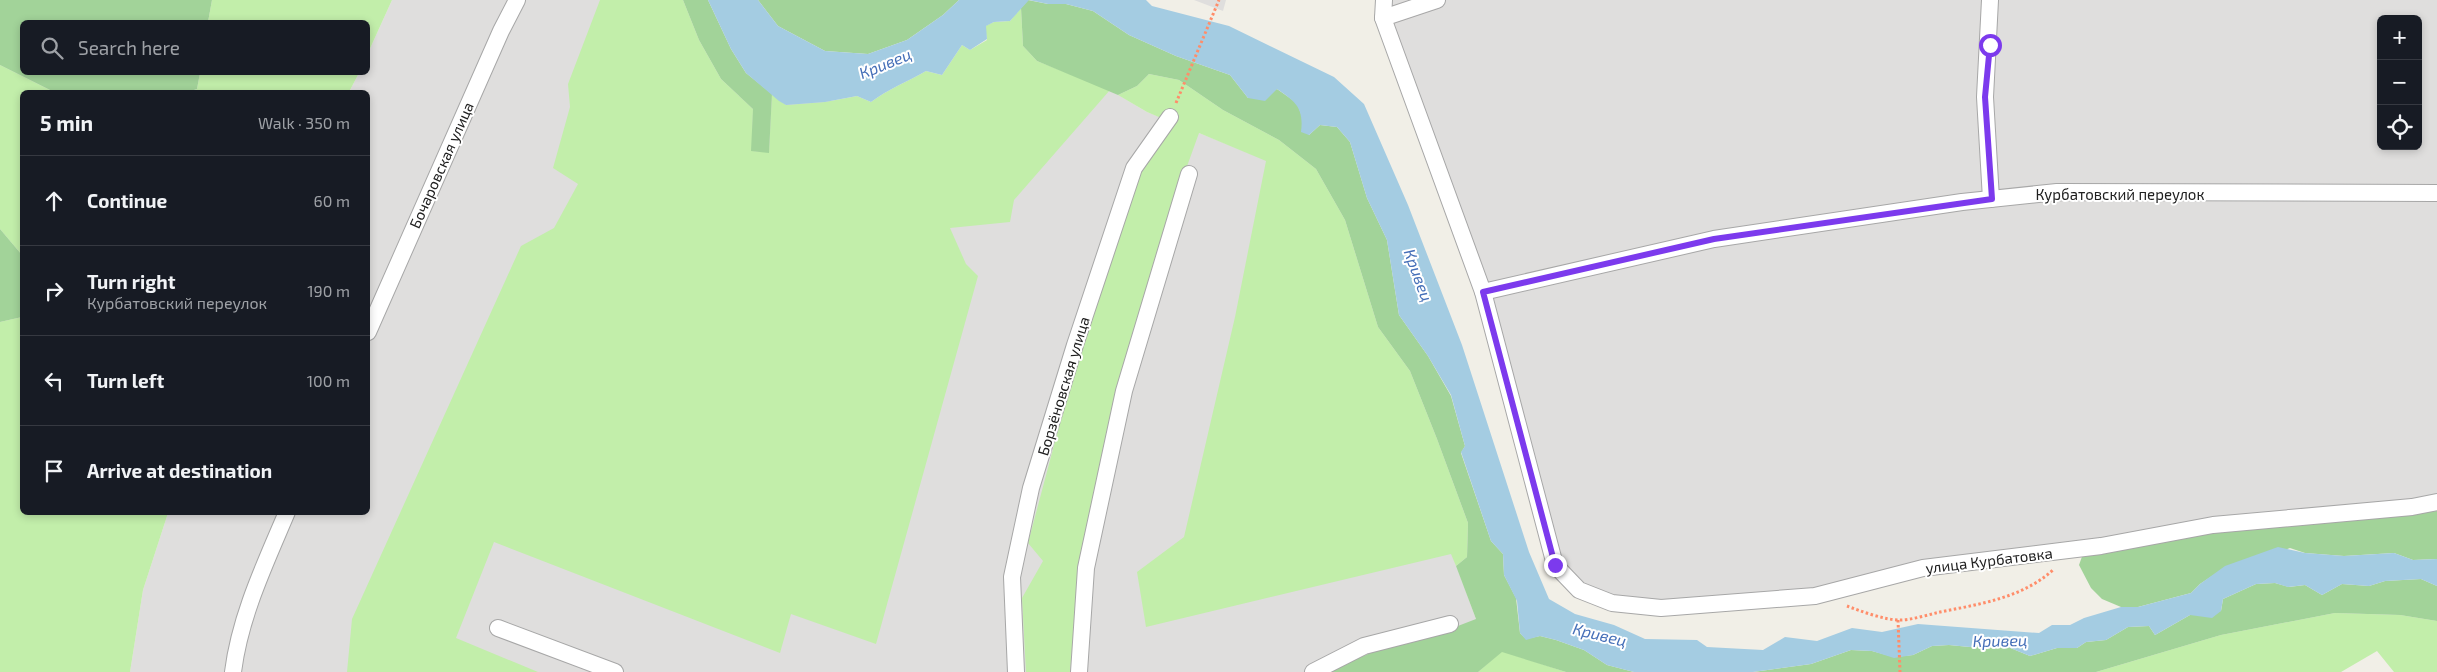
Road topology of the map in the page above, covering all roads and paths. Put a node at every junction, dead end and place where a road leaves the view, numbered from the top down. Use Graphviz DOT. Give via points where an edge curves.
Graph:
graph roads {
  1 [pos="517,0"];
  2 [pos="1219,0"];
  3 [pos="1384,0"];
  4 [pos="1437,0"];
  5 [pos="1990,0"];
  6 [pos="1383,18"];
  7 [pos="1170,117"];
  8 [pos="1189,174"];
  9 [pos="2437,193"];
  10 [pos="1992,199"];
  11 [pos="1483,292"];
  12 [pos="370,327"];
  13 [pos="2437,502"];
  14 [pos="286,515"];
  15 [pos="2076,549"];
  16 [pos="1842,605"];
  17 [pos="1898,620"];
  18 [pos="1450,624"];
  19 [pos="498,628"];
  20 [pos="234,672"];
  21 [pos="615,672"];
  22 [pos="1016,672"];
  23 [pos="1079,672"];
  24 [pos="1313,672"];
  25 [pos="1900,672"];
  1 -- 12 [label="street, Бочаровская улица"];
  2 -- 7 [label="path"];
  3 -- 6 [label="street"];
  4 -- 6 [label="street"];
  5 -- 10 [label="street" via="1985,97"];
  6 -- 11 [label="street"];
  7 -- 22 [label="street, Борзёновская улица" via="1134,168 1031,488 1012,577"];
  8 -- 23 [label="street" via="1124,391 1086,568"];
  9 -- 10 [label="street, Курбатовский переулок" via="2057,192"];
  10 -- 11 [label="street, Курбатовский переулок" via="1714,239"];
  11 -- 15 [label="street, улица Курбатовка" via="1555,565 1579,590 1612,603 1661,608 1815,596 1923,568"];
  13 -- 15 [label="street, улица Курбатовка" via="2213,525"];
  14 -- 20 [label="street" via="247,612 236,650"];
  15 -- 17 [label="path" via="2040,582 2024,590 1988,602"];
  16 -- 17 [label="path"];
  17 -- 25 [label="path"];
  18 -- 24 [label="street" via="1364,646"];
  19 -- 21 [label="street"];
}
